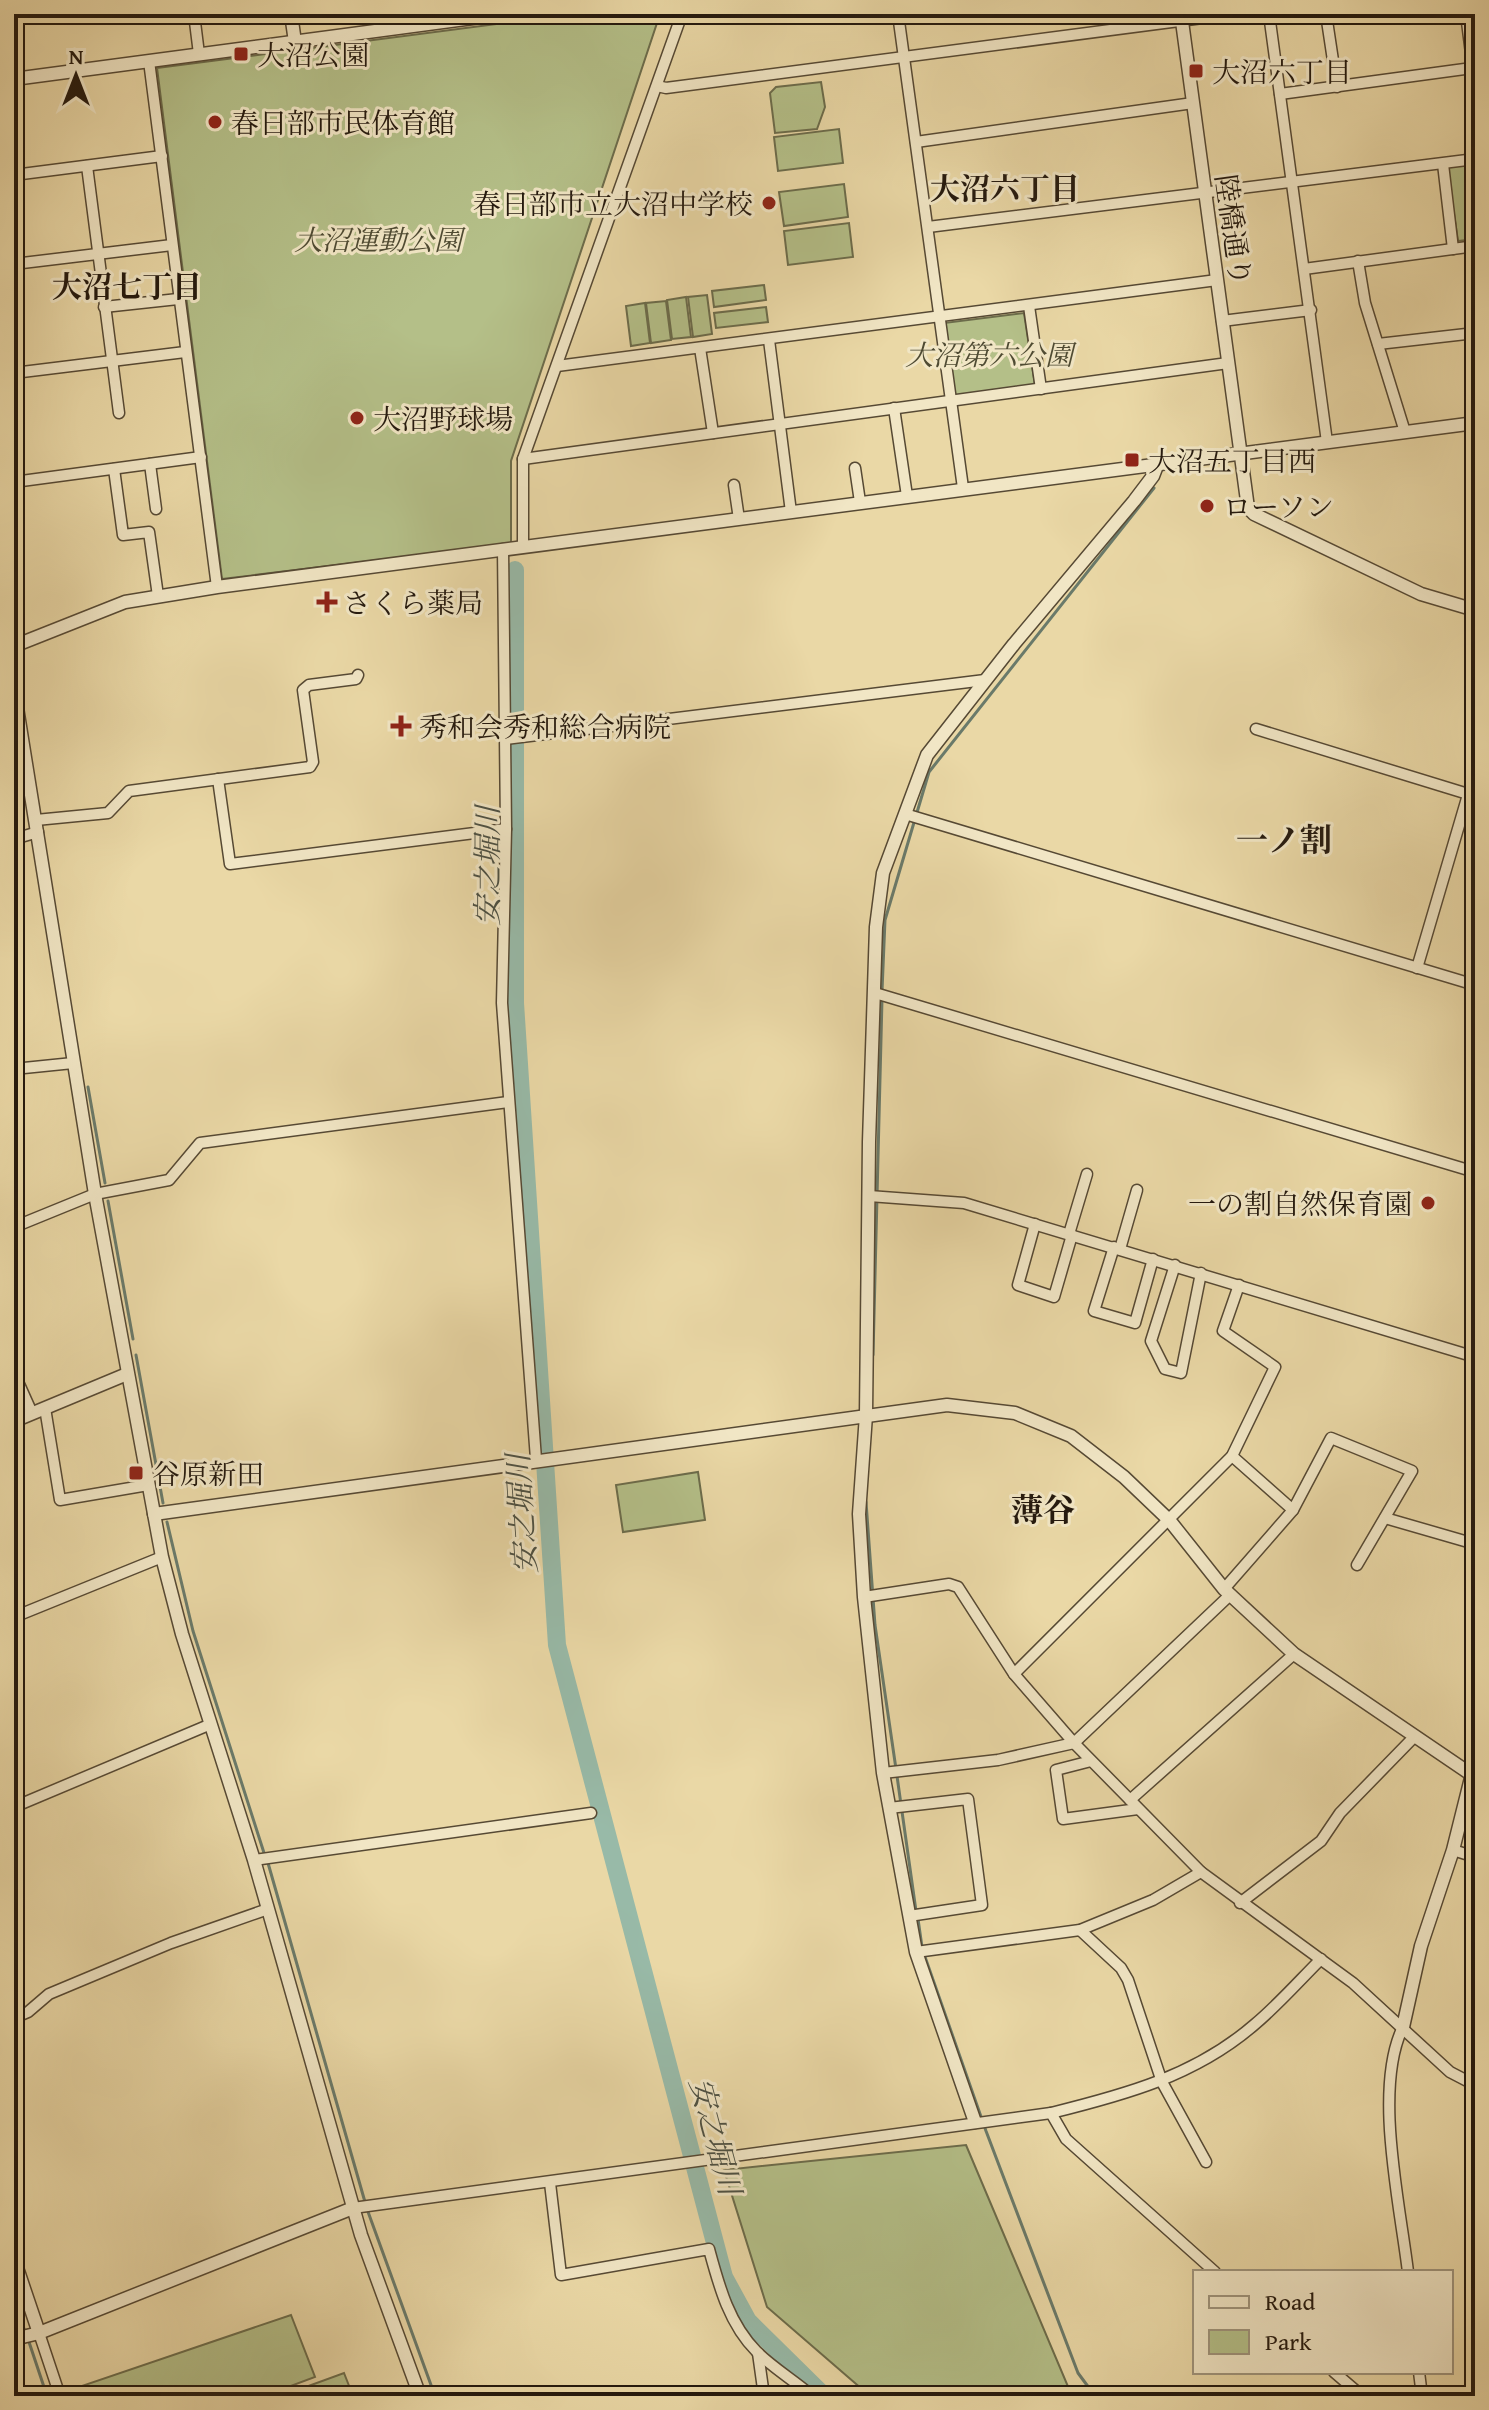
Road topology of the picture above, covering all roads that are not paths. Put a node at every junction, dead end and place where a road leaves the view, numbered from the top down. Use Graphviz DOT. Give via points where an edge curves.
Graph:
graph roads {
  1 [pos="194,14"];
  2 [pos="291,14"];
  3 [pos="387,14"];
  4 [pos="503,14"];
  5 [pos="682,14"];
  6 [pos="898,14"];
  7 [pos="1233,14"];
  8 [pos="1269,14"];
  9 [pos="1326,14"];
  10 [pos="1466,14"];
  11 [pos="1182,18"];
  12 [pos="389,29"];
  13 [pos="295,42"];
  14 [pos="199,54"];
  15 [pos="904,57"];
  16 [pos="149,61"];
  17 [pos="1472,68"];
  18 [pos="14,79"];
  19 [pos="1475,85"];
  20 [pos="657,86"];
  21 [pos="1337,87"];
  22 [pos="1280,94"];
  23 [pos="1193,103"];
  24 [pos="916,142"];
  25 [pos="162,156"];
  26 [pos="1475,159"];
  27 [pos="1443,164"];
  28 [pos="87,166"];
  29 [pos="14,175"];
  30 [pos="1292,182"];
  31 [pos="1205,193"];
  32 [pos="928,227"];
  33 [pos="172,245"];
  34 [pos="1475,246"];
  35 [pos="1453,249"];
  36 [pos="97,253"];
  37 [pos="1358,261"];
  38 [pos="14,264"];
  39 [pos="1304,269"];
  40 [pos="1217,280"];
  41 [pos="178,299"];
  42 [pos="1029,306"];
  43 [pos="104,307"];
  44 [pos="1311,310"];
  45 [pos="940,318"];
  46 [pos="1222,321"];
  47 [pos="1475,333"];
  48 [pos="769,340"];
  49 [pos="1378,344"];
  50 [pos="700,348"];
  51 [pos="185,352"];
  52 [pos="112,361"];
  53 [pos="1228,363"];
  54 [pos="557,366"];
  55 [pos="14,373"];
  56 [pos="1041,389"];
  57 [pos="950,401"];
  58 [pos="894,408"];
  59 [pos="119,413"];
  60 [pos="1475,423"];
  61 [pos="779,425"];
  62 [pos="1405,432"];
  63 [pos="713,433"];
  64 [pos="1327,442"];
  65 [pos="1238,453"];
  66 [pos="201,457"];
  67 [pos="523,459"];
  68 [pos="1158,463"];
  69 [pos="150,464"];
  70 [pos="855,468"];
  71 [pos="114,469"];
  72 [pos="14,482"];
  73 [pos="734,485"];
  74 [pos="963,488"];
  75 [pos="907,496"];
  76 [pos="860,502"];
  77 [pos="156,509"];
  78 [pos="791,512"];
  79 [pos="739,519"];
  80 [pos="523,547"];
  81 [pos="503,549"];
  82 [pos="217,587"];
  83 [pos="158,596"];
  84 [pos="1475,610"];
  85 [pos="14,646"];
  86 [pos="358,675"];
  87 [pos="985,680"];
  88 [pos="14,689"];
  89 [pos="1256,729"];
  90 [pos="506,739"];
  91 [pos="1475,771"];
  92 [pos="218,779"];
  93 [pos="1468,794"];
  94 [pos="905,814"];
  95 [pos="37,826"];
  96 [pos="506,829"];
  97 [pos="14,839"];
  98 [pos="1417,968"];
  99 [pos="1475,985"];
  100 [pos="875,993"];
  101 [pos="73,1063"];
  102 [pos="14,1069"];
  103 [pos="508,1102"];
  104 [pos="1475,1172"];
  105 [pos="1087,1174"];
  106 [pos="1137,1190"];
  107 [pos="95,1194"];
  108 [pos="869,1196"];
  109 [pos="1035,1224"];
  110 [pos="14,1227"];
  111 [pos="1071,1235"];
  112 [pos="1117,1248"];
  113 [pos="1153,1259"];
  114 [pos="1175,1265"];
  115 [pos="1201,1273"];
  116 [pos="1239,1285"];
  117 [pos="1475,1357"];
  118 [pos="14,1373"];
  119 [pos="127,1374"];
  120 [pos="38,1411"];
  121 [pos="866,1415"];
  122 [pos="14,1421"];
  123 [pos="1232,1456"];
  124 [pos="536,1459"];
  125 [pos="148,1485"];
  126 [pos="1293,1510"];
  127 [pos="154,1514"];
  128 [pos="1385,1518"];
  129 [pos="1170,1521"];
  130 [pos="1475,1544"];
  131 [pos="162,1557"];
  132 [pos="1357,1565"];
  133 [pos="1227,1592"];
  134 [pos="864,1597"];
  135 [pos="14,1617"];
  136 [pos="1294,1654"];
  137 [pos="1014,1674"];
  138 [pos="211,1724"];
  139 [pos="1414,1737"];
  140 [pos="1074,1743"];
  141 [pos="1091,1761"];
  142 [pos="1475,1762"];
  143 [pos="883,1773"];
  144 [pos="1473,1776"];
  145 [pos="1134,1805"];
  146 [pos="14,1807"];
  147 [pos="889,1808"];
  148 [pos="591,1813"];
  149 [pos="1453,1850"];
  150 [pos="1475,1857"];
  151 [pos="257,1860"];
  152 [pos="1201,1872"];
  153 [pos="1240,1903"];
  154 [pos="268,1909"];
  155 [pos="909,1916"];
  156 [pos="1080,1930"];
  157 [pos="916,1952"];
  158 [pos="1321,1959"];
  159 [pos="14,2018"];
  160 [pos="1403,2027"];
  161 [pos="1162,2082"];
  162 [pos="1475,2085"];
  163 [pos="1051,2113"];
  164 [pos="976,2122"];
  165 [pos="1206,2162"];
  166 [pos="550,2183"];
  167 [pos="356,2207"];
  168 [pos="14,2259"];
  169 [pos="1213,2270"];
  170 [pos="1408,2270"];
  171 [pos="36,2334"];
  172 [pos="17,2338"];
  173 [pos="758,2353"];
  174 [pos="1336,2374"];
  175 [pos="1419,2374"];
  176 [pos="60,2396"];
  177 [pos="420,2396"];
  178 [pos="764,2396"];
  179 [pos="812,2396"];
  180 [pos="1362,2396"];
  181 [pos="1422,2396"];
  1 -- 14 [label="street"];
  2 -- 13 [label="street"];
  3 -- 12 [label="street"];
  4 -- 12 [label="street"];
  5 -- 20 [label="street"];
  6 -- 15 [label="street"];
  7 -- 11 [label="street"];
  8 -- 22 [label="street"];
  9 -- 21 [label="street"];
  10 -- 17 [label="street"];
  11 -- 15 [label="street"];
  11 -- 23 [label="street, 陸橋通り"];
  12 -- 13 [label="street"];
  13 -- 14 [label="street"];
  14 -- 16 [label="street"];
  15 -- 20 [label="street"];
  15 -- 24 [label="street"];
  16 -- 18 [label="street"];
  16 -- 25 [label="street"];
  17 -- 19 [label="street"];
  17 -- 21 [label="street"];
  20 -- 54 [label="street"];
  21 -- 22 [label="street"];
  22 -- 30 [label="street"];
  23 -- 24 [label="street"];
  23 -- 31 [label="street, 陸橋通り"];
  24 -- 32 [label="street"];
  25 -- 28 [label="street"];
  25 -- 33 [label="street"];
  26 -- 27 [label="street"];
  27 -- 30 [label="street"];
  27 -- 35 [label="street"];
  28 -- 29 [label="street"];
  28 -- 36 [label="street"];
  30 -- 31 [label="street"];
  30 -- 39 [label="street"];
  31 -- 32 [label="street"];
  31 -- 40 [label="street, 陸橋通り"];
  32 -- 45 [label="street"];
  33 -- 36 [label="street"];
  33 -- 41 [label="street"];
  34 -- 35 [label="street"];
  35 -- 37 [label="street"];
  36 -- 38 [label="street"];
  36 -- 43 [label="street"];
  37 -- 39 [label="street"];
  37 -- 49 [label="street"];
  39 -- 44 [label="street"];
  40 -- 42 [label="street"];
  40 -- 46 [label="street, 陸橋通り"];
  41 -- 43 [label="street"];
  41 -- 51 [label="street"];
  42 -- 45 [label="street"];
  42 -- 56 [label="street"];
  43 -- 52 [label="street"];
  44 -- 46 [label="street"];
  44 -- 64 [label="street"];
  45 -- 48 [label="street"];
  45 -- 57 [label="street"];
  46 -- 53 [label="street, 陸橋通り"];
  47 -- 49 [label="street"];
  48 -- 50 [label="street"];
  48 -- 61 [label="street"];
  49 -- 62 [label="street"];
  50 -- 54 [label="street"];
  50 -- 63 [label="street"];
  51 -- 52 [label="street"];
  51 -- 66 [label="street"];
  52 -- 55 [label="street"];
  52 -- 59 [label="street"];
  53 -- 56 [label="street"];
  53 -- 65 [label="street, 陸橋通り"];
  54 -- 67 [label="street"];
  56 -- 57 [label="street"];
  57 -- 58 [label="street"];
  57 -- 74 [label="street"];
  58 -- 61 [label="street"];
  58 -- 75 [label="street"];
  60 -- 62 [label="street"];
  61 -- 63 [label="street"];
  61 -- 78 [label="street"];
  62 -- 64 [label="street"];
  63 -- 67 [label="street"];
  64 -- 65 [label="street"];
  65 -- 68 [label="street"];
  65 -- 84 [label="street, 陸橋通り" via="1245,501 1254,514 1421,594"];
  66 -- 69 [label="street"];
  66 -- 82 [label="street"];
  67 -- 80 [label="street"];
  68 -- 74 [label="street"];
  68 -- 87 [label="street" via="1134,501"];
  69 -- 71 [label="street"];
  69 -- 77 [label="street"];
  70 -- 76 [label="street"];
  71 -- 72 [label="street"];
  71 -- 83 [label="street" via="123,535 149,532"];
  73 -- 79 [label="street"];
  74 -- 75 [label="street"];
  75 -- 76 [label="street"];
  76 -- 78 [label="street"];
  78 -- 79 [label="street"];
  79 -- 80 [label="street"];
  80 -- 81 [label="street"];
  81 -- 82 [label="street"];
  81 -- 90 [label="street"];
  82 -- 83 [label="street"];
  83 -- 85 [label="street" via="88,614"];
  86 -- 92 [label="street" via="303,690 310,767"];
  87 -- 90 [label="street"];
  87 -- 94 [label="street" via="927,755"];
  88 -- 95 [label="street"];
  89 -- 93 [label="street"];
  90 -- 96 [label="street"];
  91 -- 93 [label="street"];
  92 -- 95 [label="street" via="129,791 108,813"];
  92 -- 96 [label="street" via="230,864"];
  93 -- 98 [label="street"];
  94 -- 98 [label="street"];
  94 -- 100 [label="street" via="883,873"];
  95 -- 97 [label="street"];
  95 -- 101 [label="street"];
  96 -- 103 [label="street" via="502,1003"];
  98 -- 99 [label="street"];
  100 -- 104 [label="street"];
  100 -- 108 [label="street"];
  101 -- 102 [label="street"];
  101 -- 107 [label="street"];
  103 -- 107 [label="street" via="200,1143 169,1180"];
  103 -- 124 [label="street"];
  105 -- 111 [label="street"];
  106 -- 112 [label="street"];
  107 -- 110 [label="street"];
  107 -- 119 [label="street"];
  108 -- 109 [label="street" via="964,1203"];
  108 -- 121 [label="street"];
  109 -- 111 [label="street"];
  109 -- 111 [label="street" via="1018,1285 1054,1297"];
  111 -- 112 [label="street"];
  112 -- 113 [label="street"];
  112 -- 113 [label="street" via="1094,1311 1135,1323"];
  113 -- 114 [label="street"];
  114 -- 115 [label="street"];
  114 -- 115 [label="street" via="1151,1341 1165,1369 1181,1373"];
  115 -- 116 [label="street"];
  116 -- 117 [label="street"];
  116 -- 123 [label="street" via="1223,1331 1275,1367"];
  118 -- 120 [label="street"];
  119 -- 120 [label="street"];
  119 -- 125 [label="street"];
  120 -- 122 [label="street"];
  120 -- 125 [label="street" via="60,1500"];
  121 -- 124 [label="street"];
  121 -- 129 [label="street" via="947,1405 1043,1422 1101,1459"];
  121 -- 134 [label="street" via="859,1514"];
  123 -- 126 [label="street"];
  123 -- 129 [label="street"];
  124 -- 127 [label="street"];
  125 -- 127 [label="street"];
  126 -- 128 [label="street" via="1331,1438 1412,1471"];
  126 -- 133 [label="street"];
  127 -- 131 [label="street"];
  128 -- 130 [label="street"];
  128 -- 132 [label="street"];
  129 -- 133 [label="street"];
  129 -- 137 [label="street"];
  131 -- 135 [label="street"];
  131 -- 138 [label="street"];
  133 -- 136 [label="street"];
  133 -- 140 [label="street"];
  134 -- 137 [label="street" via="958,1587"];
  134 -- 143 [label="street"];
  136 -- 139 [label="street"];
  136 -- 145 [label="street"];
  137 -- 140 [label="street"];
  138 -- 146 [label="street"];
  138 -- 151 [label="street"];
  139 -- 144 [label="street"];
  139 -- 153 [label="street" via="1340,1813 1321,1841"];
  140 -- 141 [label="street"];
  140 -- 143 [label="street" via="998,1760"];
  141 -- 145 [label="street"];
  141 -- 145 [label="street" via="1056,1770 1063,1819"];
  142 -- 144 [label="street"];
  143 -- 147 [label="street"];
  144 -- 149 [label="street"];
  145 -- 152 [label="street"];
  147 -- 155 [label="street"];
  147 -- 155 [label="street" via="968,1799 982,1905"];
  148 -- 151 [label="street"];
  149 -- 150 [label="street"];
  149 -- 160 [label="street" via="1421,1946"];
  151 -- 154 [label="street"];
  152 -- 153 [label="street"];
  152 -- 156 [label="street" via="1153,1900"];
  153 -- 158 [label="street"];
  154 -- 159 [label="street" via="49,1994"];
  154 -- 167 [label="street"];
  155 -- 157 [label="street"];
  156 -- 157 [label="street"];
  156 -- 161 [label="street" via="1128,1980"];
  157 -- 164 [label="street"];
  158 -- 160 [label="street"];
  158 -- 161 [label="street" via="1254,2025"];
  160 -- 162 [label="street" via="1450,2072"];
  160 -- 170 [label="street" via="1388,2080"];
  161 -- 163 [label="street"];
  161 -- 165 [label="street"];
  163 -- 164 [label="street"];
  163 -- 169 [label="street" via="1066,2139"];
  164 -- 166 [label="street"];
  166 -- 167 [label="street"];
  166 -- 173 [label="street" via="561,2275 709,2249 721,2295"];
  167 -- 171 [label="street"];
  167 -- 177 [label="street"];
  168 -- 171 [label="street"];
  171 -- 172 [label="street"];
  171 -- 176 [label="street"];
  173 -- 178 [label="street"];
  173 -- 179 [label="street"];
  174 -- 180 [label="street"];
  175 -- 181 [label="street"];
}
